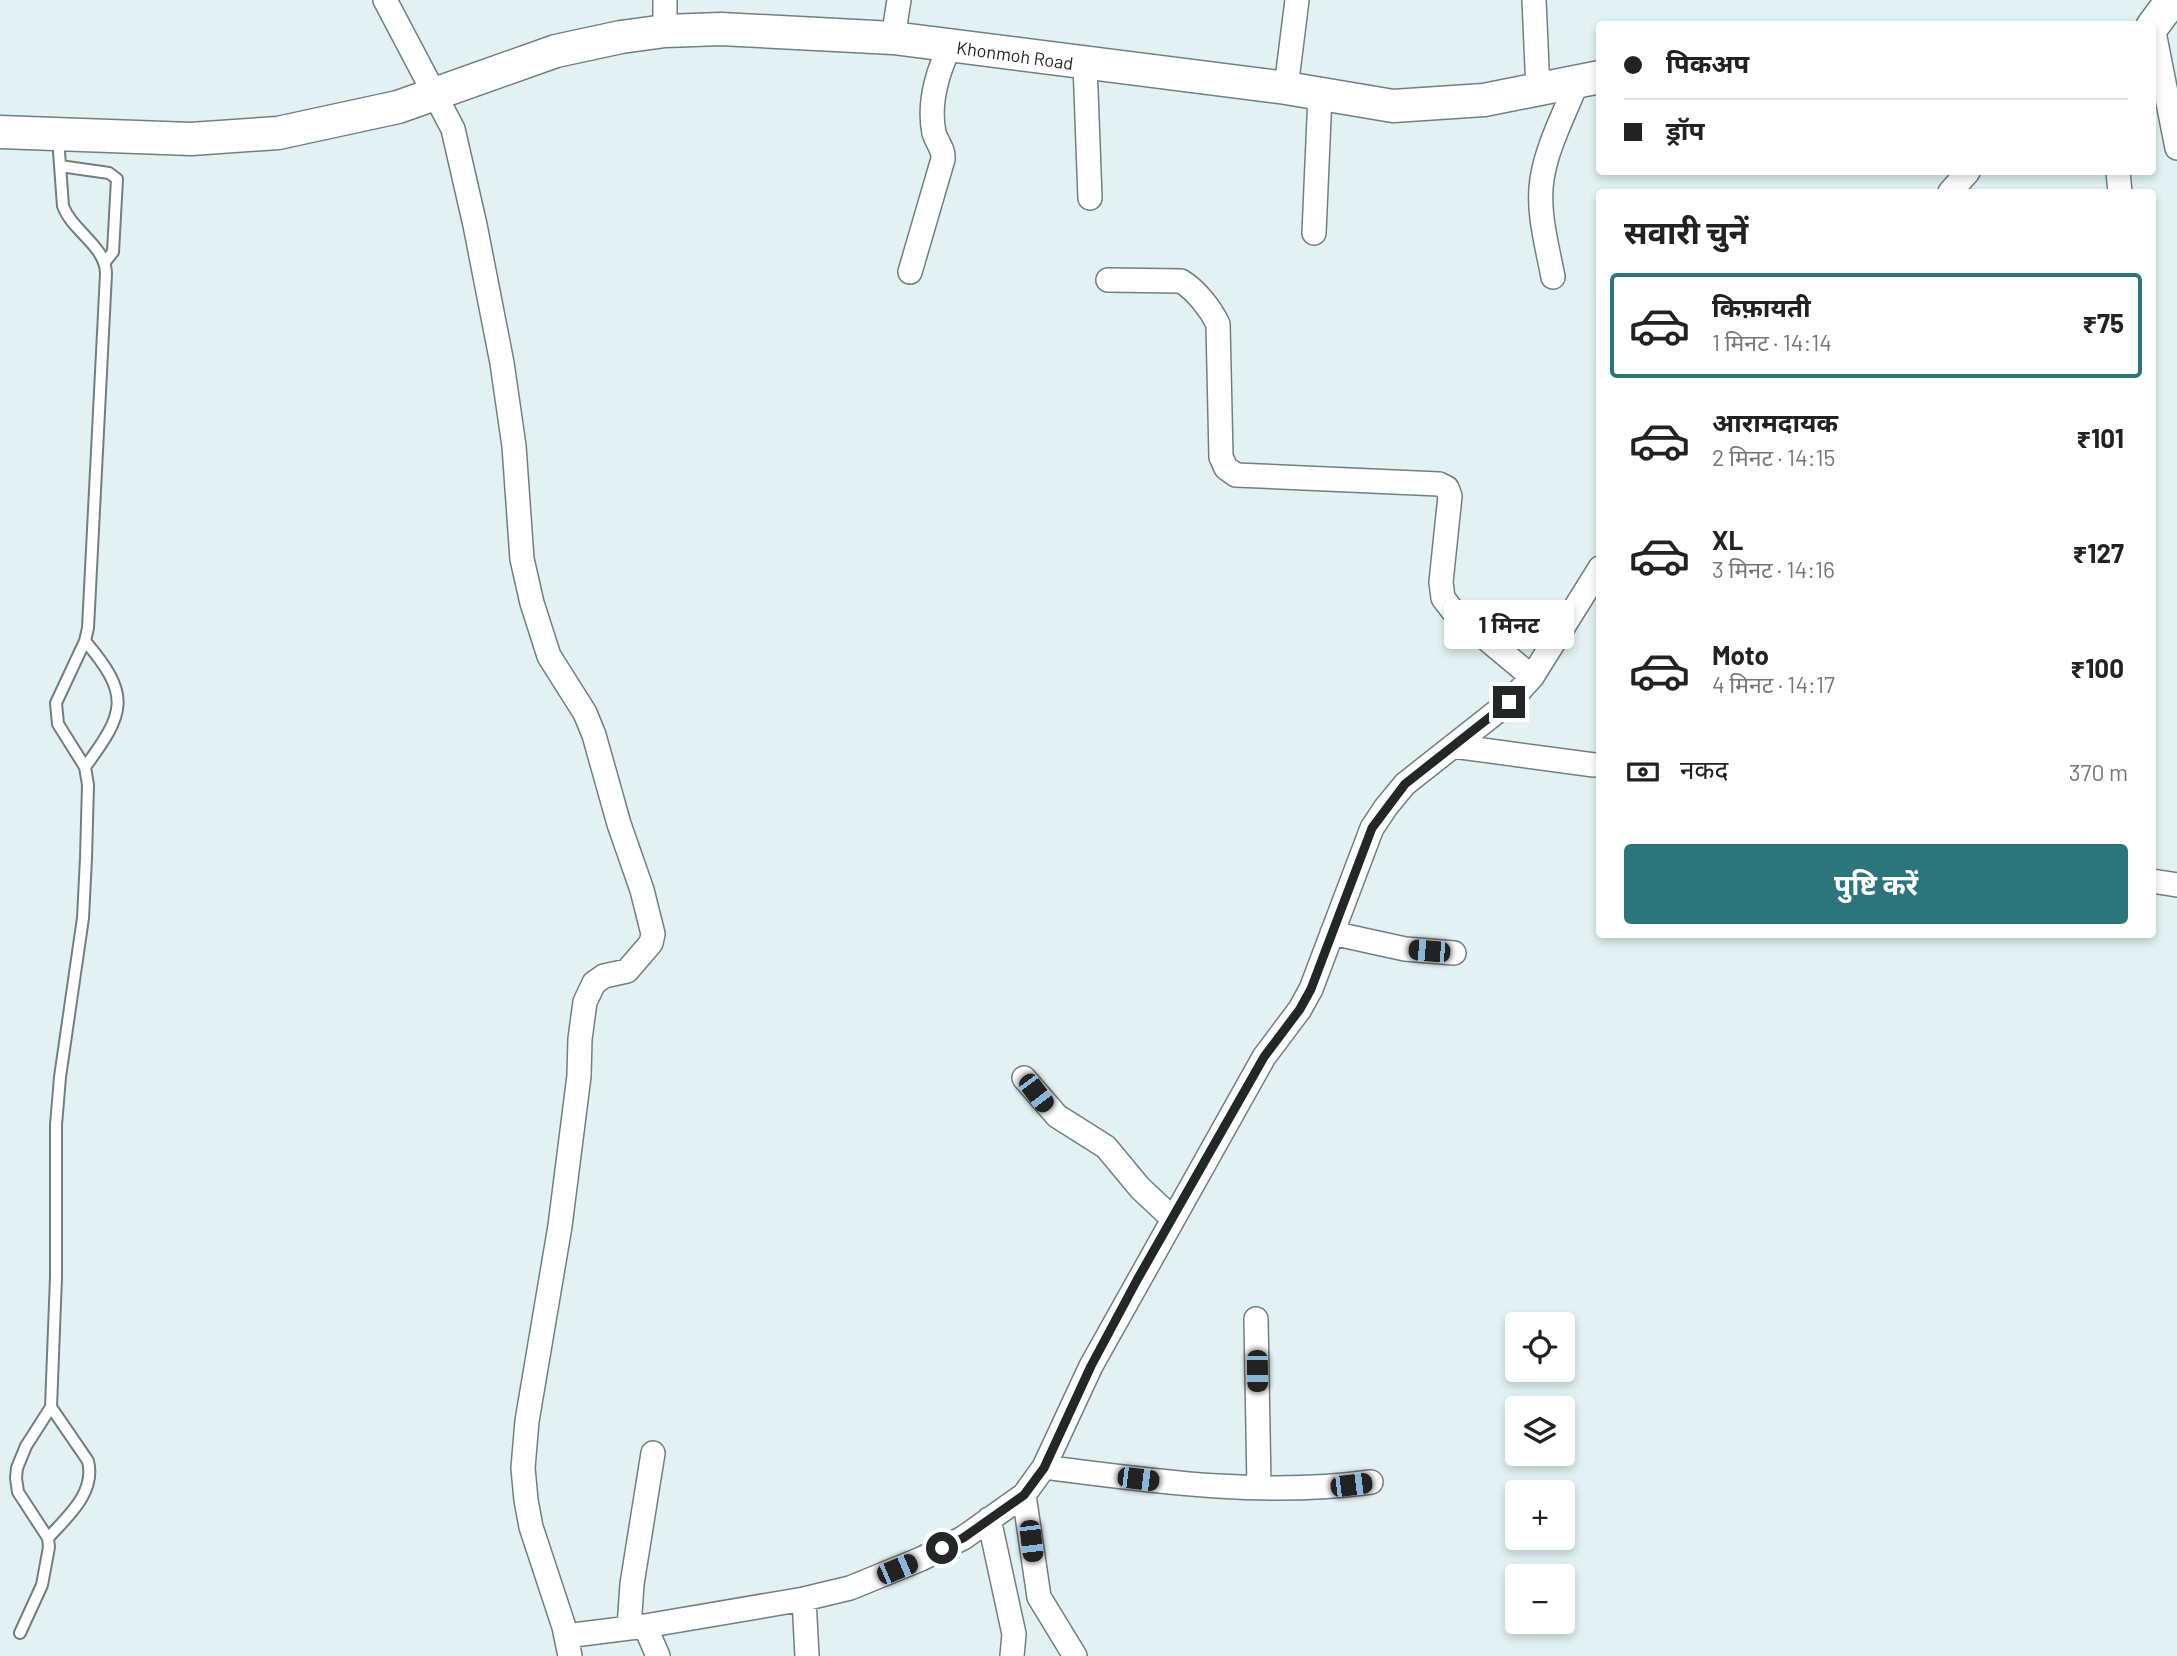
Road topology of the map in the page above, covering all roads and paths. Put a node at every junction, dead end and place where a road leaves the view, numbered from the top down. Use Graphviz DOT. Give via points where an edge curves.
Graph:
graph roads {
  1 [pos="385,0"];
  2 [pos="664,0"];
  3 [pos="899,0"];
  4 [pos="1297,0"];
  5 [pos="1534,0"];
  6 [pos="2172,0"];
  7 [pos="2156,23"];
  8 [pos="665,31"];
  9 [pos="893,38"];
  10 [pos="2156,42"];
  11 [pos="950,46"];
  12 [pos="1085,64"];
  13 [pos="1588,80"];
  14 [pos="1286,88"];
  15 [pos="1538,90"];
  16 [pos="436,95"];
  17 [pos="1320,95"];
  18 [pos="0,132"];
  19 [pos="2177,148"];
  20 [pos="59,151"];
  21 [pos="1965,175"];
  22 [pos="1953,189"];
  23 [pos="1090,198"];
  24 [pos="1314,233"];
  25 [pos="105,262"];
  26 [pos="910,272"];
  27 [pos="1553,276"];
  28 [pos="1108,280"];
  29 [pos="1596,574"];
  30 [pos="85,641"];
  31 [pos="1532,677"];
  32 [pos="1453,746"];
  33 [pos="1594,765"];
  34 [pos="85,767"];
  35 [pos="2156,882"];
  36 [pos="2177,885"];
  37 [pos="1332,933"];
  38 [pos="1454,953"];
  39 [pos="1024,1078"];
  40 [pos="1173,1219"];
  41 [pos="1256,1319"];
  42 [pos="51,1406"];
  43 [pos="653,1453"];
  44 [pos="1044,1468"];
  45 [pos="1371,1482"];
  46 [pos="1259,1488"];
  47 [pos="1024,1495"];
  48 [pos="989,1519"];
  49 [pos="48,1538"];
  50 [pos="804,1599"];
  51 [pos="637,1627"];
  52 [pos="20,1633"];
  53 [pos="568,1646"];
  54 [pos="658,1656"];
  55 [pos="807,1656"];
  56 [pos="1012,1656"];
  57 [pos="1075,1656"];
  1 -- 16 [label="street"];
  2 -- 8 [label="street"];
  3 -- 9 [label="street"];
  4 -- 14 [label="street"];
  5 -- 15 [label="street"];
  6 -- 7 [label="main road"];
  8 -- 9 [label="main road, Khonmoh Road" via="721,29"];
  8 -- 16 [label="main road, Khonmoh Road" via="556,51"];
  9 -- 11 [label="main road, Khonmoh Road"];
  10 -- 19 [label="street"];
  11 -- 12 [label="main road, Khonmoh Road"];
  11 -- 26 [label="street" via="933,98 934,131 943,159"];
  12 -- 14 [label="main road, Khonmoh Road"];
  12 -- 23 [label="street"];
  13 -- 15 [label="main road, Khonmoh Road"];
  13 -- 27 [label="street" via="1549,152 1542,181 1542,215"];
  14 -- 17 [label="main road, Khonmoh Road"];
  15 -- 17 [label="main road, Khonmoh Road" via="1484,100 1393,106"];
  16 -- 20 [label="main road, Khonmoh Road" via="278,132"];
  16 -- 53 [label="street" via="453,129 502,363 522,558 532,603 549,656 594,735 653,934 651,943 627,971 594,983 586,1002 560,1226 527,1421 526,1500"];
  17 -- 24 [label="street"];
  18 -- 20 [label="main road, Khonmoh Road"];
  20 -- 25 [label="lane" via="67,216"];
  20 -- 25 [label="lane" via="117,179 113,252"];
  21 -- 22 [label="street"];
  25 -- 30 [label="lane"];
  28 -- 31 [label="street" via="1181,281 1214,317 1221,457 1230,472 1447,488 1443,598"];
  29 -- 31 [label="street"];
  30 -- 34 [label="lane" via="55,710 58,724"];
  30 -- 34 [label="lane" via="116,685 118,699 110,731"];
  31 -- 32 [label="street" via="1509,702"];
  32 -- 33 [label="street"];
  32 -- 37 [label="street" via="1405,784 1372,828"];
  34 -- 42 [label="lane" via="83,918 56,1125"];
  35 -- 36 [label="street"];
  37 -- 38 [label="street" via="1405,949"];
  37 -- 40 [label="street" via="1300,1009 1264,1057"];
  39 -- 40 [label="street" via="1057,1116 1106,1147"];
  40 -- 44 [label="street" via="1091,1366"];
  41 -- 46 [label="street"];
  42 -- 49 [label="lane" via="26,1446 16,1479 18,1492"];
  42 -- 49 [label="lane" via="90,1470 83,1498"];
  43 -- 51 [label="street" via="632,1584"];
  44 -- 46 [label="street"];
  44 -- 47 [label="street"];
  45 -- 46 [label="street"];
  47 -- 48 [label="street"];
  47 -- 57 [label="street" via="1039,1597"];
  48 -- 50 [label="street" via="920,1559 850,1588"];
  48 -- 56 [label="street" via="1014,1634"];
  49 -- 52 [label="lane" via="42,1585"];
  50 -- 51 [label="street"];
  50 -- 55 [label="street"];
  51 -- 53 [label="street"];
  51 -- 54 [label="street"];
}
